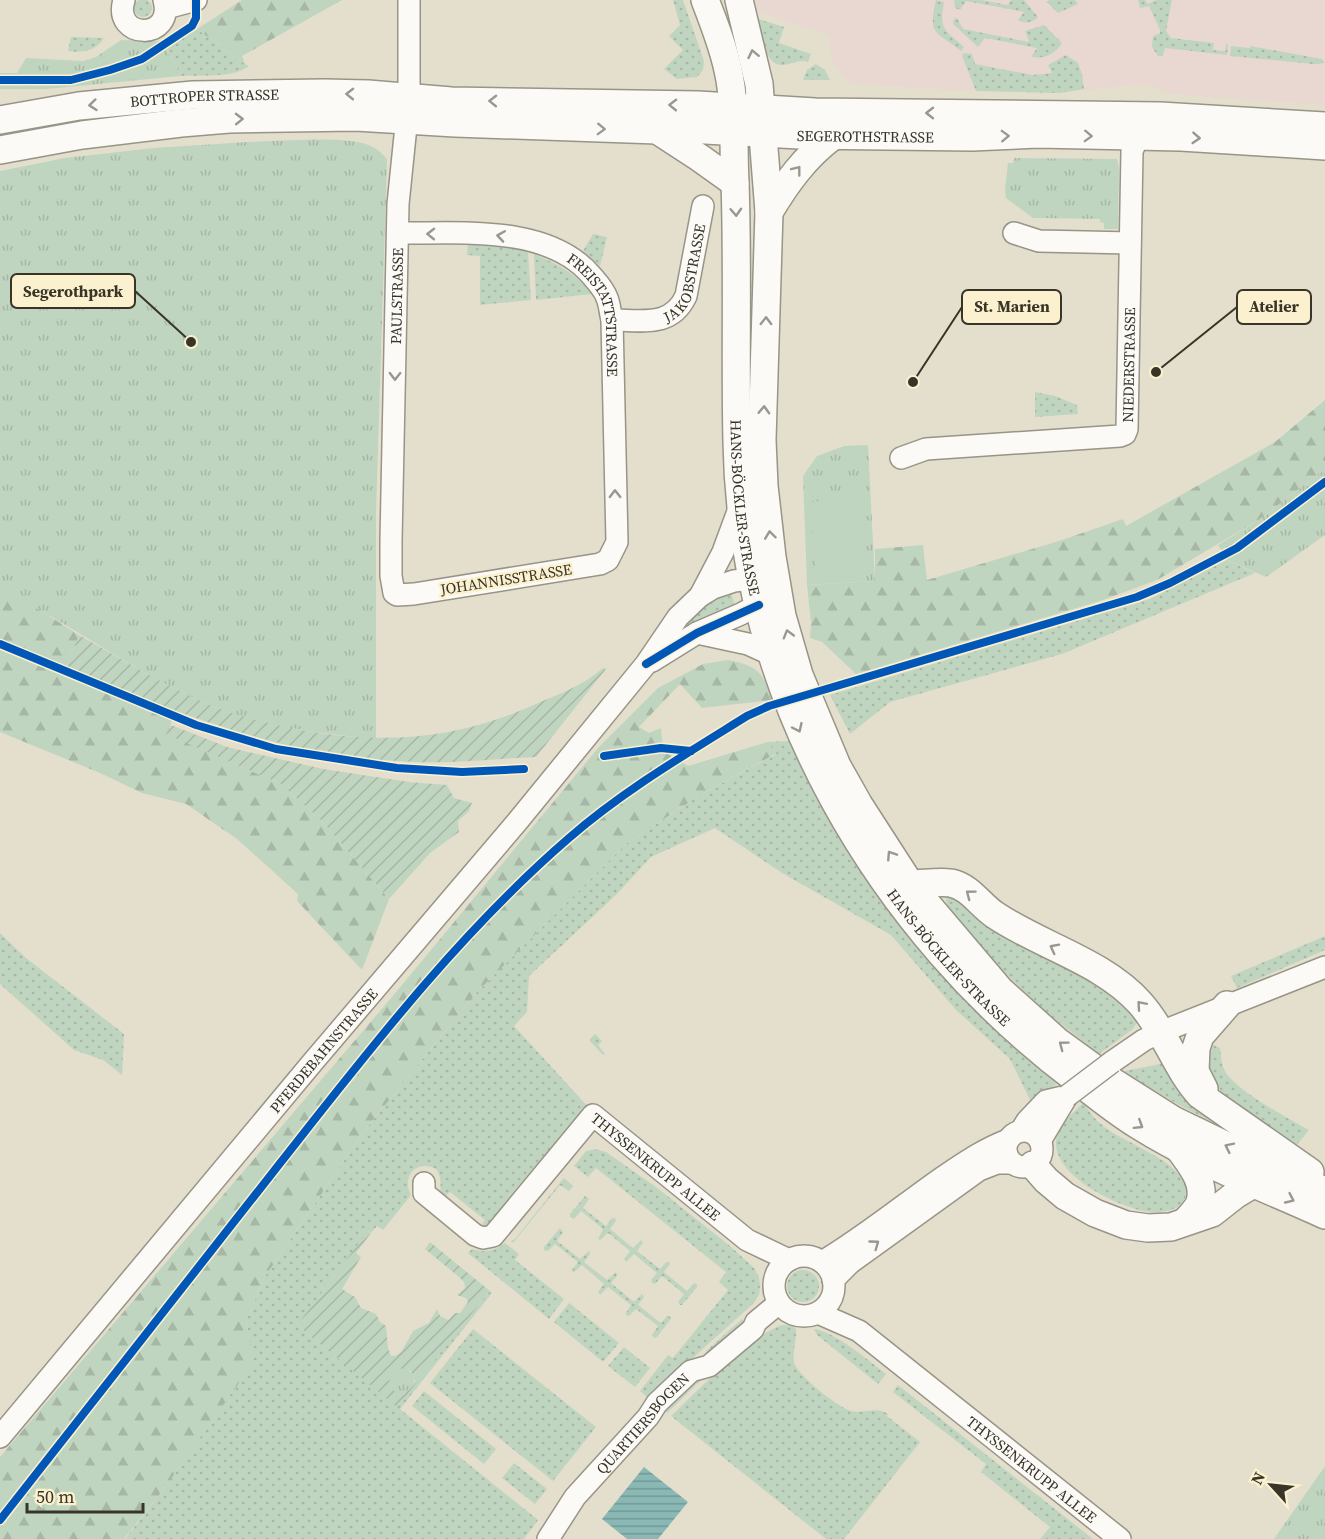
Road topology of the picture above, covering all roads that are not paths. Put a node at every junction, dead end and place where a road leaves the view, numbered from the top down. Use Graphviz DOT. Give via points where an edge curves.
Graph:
graph roads {
  1 [pos="124,0"];
  2 [pos="196,0"];
  3 [pos="409,0"];
  4 [pos="705,0"];
  5 [pos="739,0"];
  6 [pos="165,4"];
  7 [pos="407,109"];
  8 [pos="1160,117"];
  9 [pos="0,120"];
  10 [pos="732,120"];
  11 [pos="762,122"];
  12 [pos="1325,126"];
  13 [pos="657,130"];
  14 [pos="833,136"];
  15 [pos="1138,137"];
  16 [pos="1325,146"];
  17 [pos="0,150"];
  18 [pos="735,183"];
  19 [pos="703,206"];
  20 [pos="769,212"];
  21 [pos="398,233"];
  22 [pos="1014,233"];
  23 [pos="1130,243"];
  24 [pos="612,321"];
  25 [pos="901,458"];
  26 [pos="740,506"];
  27 [pos="613,551"];
  28 [pos="766,588"];
  29 [pos="393,592"];
  30 [pos="700,596"];
  31 [pos="697,633"];
  32 [pos="770,654"];
  33 [pos="646,664"];
  34 [pos="910,885"];
  35 [pos="1325,967"];
  36 [pos="1227,1005"];
  37 [pos="1161,1032"];
  38 [pos="1067,1096"];
  39 [pos="1213,1106"];
  40 [pos="1014,1135"];
  41 [pos="1178,1147"];
  42 [pos="1028,1156"];
  43 [pos="424,1183"];
  44 [pos="1255,1183"];
  45 [pos="1325,1184"];
  46 [pos="1325,1191"];
  47 [pos="1325,1215"];
  48 [pos="1186,1221"];
  49 [pos="747,1240"];
  50 [pos="789,1260"];
  51 [pos="822,1262"];
  52 [pos="775,1279"];
  53 [pos="833,1288"];
  54 [pos="778,1303"];
  55 [pos="818,1313"];
  56 [pos="859,1331"];
  57 [pos="0,1437"];
  58 [pos="548,1539"];
  59 [pos="1120,1539"];
  1 -- 6 [label="street" via="123,15 130,26 143,31 162,22"];
  2 -- 6 [label="street"];
  3 -- 7 [label="street, PAULSTRASSE"];
  4 -- 10 [label="main road, HANS-BÖCKLER-STRASSE" via="729,72"];
  11 -- 5 [label="main road, HANS-BÖCKLER-STRASSE, one-way" via="757,75"];
  7 -- 9 [label="main road, BOTTROPER STRASSE, one-way" via="324,93 193,95 79,106"];
  10 -- 7 [label="main road, SEGEROTHSTRASSE, one-way" via="451,101"];
  7 -- 13 [label="main road, SEGEROTHSTRASSE, one-way"];
  17 -- 7 [label="main road, BOTTROPER STRASSE, one-way" via="82,135 229,119 356,117"];
  7 -- 21 [label="street, PAULSTRASSE"];
  8 -- 11 [label="main road, SEGEROTHSTRASSE, one-way" via="823,113"];
  8 -- 12 [label="main road, SEGEROTHSTRASSE"];
  8 -- 15 [label="street"];
  10 -- 11 [label="main road, SEGEROTHSTRASSE"];
  10 -- 13 [label="main road, SEGEROTHSTRASSE" via="705,130"];
  10 -- 18 [label="main road, HANS-BÖCKLER-STRASSE"];
  11 -- 14 [label="main road, SEGEROTHSTRASSE"];
  11 -- 20 [label="main road, HANS-BÖCKLER-STRASSE"];
  13 -- 18 [label="main road"];
  14 -- 15 [label="main road, SEGEROTHSTRASSE, one-way"];
  20 -- 14 [label="main road, one-way" via="805,160"];
  15 -- 16 [label="main road, SEGEROTHSTRASSE, one-way"];
  15 -- 23 [label="street, NIEDERSTRASSE" via="1132,151"];
  18 -- 26 [label="main road, HANS-BÖCKLER-STRASSE, one-way" via="736,447"];
  19 -- 24 [label="street, JAKOBSTRASSE" via="682,306 672,316 660,319"];
  28 -- 20 [label="main road, HANS-BÖCKLER-STRASSE, one-way" via="762,441"];
  24 -- 21 [label="street, FREISTATTSTRASSE, one-way" via="607,297 588,272 546,245 494,234"];
  21 -- 29 [label="street, PAULSTRASSE, one-way"];
  22 -- 23 [label="street" via="1039,241"];
  23 -- 25 [label="street, NIEDERSTRASSE" via="1125,434 926,449"];
  27 -- 24 [label="street, FREISTATTSTRASSE, one-way" via="617,542"];
  26 -- 28 [label="main road, HANS-BÖCKLER-STRASSE"];
  26 -- 30 [label="street" via="723,552"];
  27 -- 29 [label="street, JOHANNISSTRASSE" via="600,564 414,594"];
  28 -- 30 [label="street, PFERDEBAHNSTRASSE" via="713,588"];
  28 -- 31 [label="street, PFERDEBAHNSTRASSE"];
  28 -- 32 [label="main road, HANS-BÖCKLER-STRASSE"];
  34 -- 28 [label="main road, HANS-BÖCKLER-STRASSE, one-way" via="837,766 799,675 782,616"];
  30 -- 33 [label="street, PFERDEBAHNSTRASSE" via="678,617"];
  31 -- 32 [label="street" via="748,644"];
  31 -- 33 [label="street, PFERDEBAHNSTRASSE"];
  32 -- 41 [label="main road, HANS-BÖCKLER-STRASSE, one-way" via="826,787 893,894 947,960 1047,1058 1137,1125"];
  33 -- 57 [label="street, PFERDEBAHNSTRASSE" via="518,822"];
  37 -- 34 [label="main road, one-way" via="1140,1002 1116,983 1017,929 967,890 951,884"];
  46 -- 34 [label="main road, HANS-BÖCKLER-STRASSE, one-way" via="1173,1120 1067,1049 1000,990"];
  35 -- 36 [label="street"];
  36 -- 37 [label="street"];
  36 -- 39 [label="main road" via="1200,1036 1196,1048 1195,1071"];
  37 -- 38 [label="street, bridge"];
  37 -- 39 [label="main road" via="1189,1083"];
  38 -- 40 [label="street" via="1046,1101"];
  38 -- 42 [label="street"];
  39 -- 45 [label="main road"];
  40 -- 42 [label="street" via="1032,1133"];
  40 -- 42 [label="street" via="1005,1152"];
  40 -- 51 [label="street" via="970,1158"];
  41 -- 44 [label="main road, HANS-BÖCKLER-STRASSE"];
  41 -- 48 [label="main road" via="1197,1174 1201,1190 1199,1204"];
  42 -- 48 [label="main road" via="1046,1180 1065,1196 1105,1217 1148,1228 1171,1227"];
  53 -- 42 [label="street, one-way" via="850,1263 979,1170"];
  43 -- 49 [label="street, THYSSENKRUPP ALLEE" via="424,1193 475,1235 493,1236 593,1115"];
  44 -- 47 [label="main road, HANS-BÖCKLER-STRASSE, one-way"];
  44 -- 48 [label="main road" via="1212,1213"];
  49 -- 50 [label="street, THYSSENKRUPP ALLEE"];
  49 -- 52 [label="street, THYSSENKRUPP ALLEE"];
  50 -- 51 [label="street" via="803,1256"];
  50 -- 52 [label="street"];
  51 -- 53 [label="street" via="828,1268"];
  52 -- 54 [label="street"];
  53 -- 55 [label="street"];
  53 -- 56 [label="street, THYSSENKRUPP ALLEE"];
  54 -- 55 [label="street" via="798,1316"];
  54 -- 58 [label="street, QUARTIERSBOGEN" via="709,1366 691,1371 657,1402 575,1497"];
  55 -- 56 [label="street, THYSSENKRUPP ALLEE"];
  56 -- 59 [label="street, THYSSENKRUPP ALLEE"];
}
